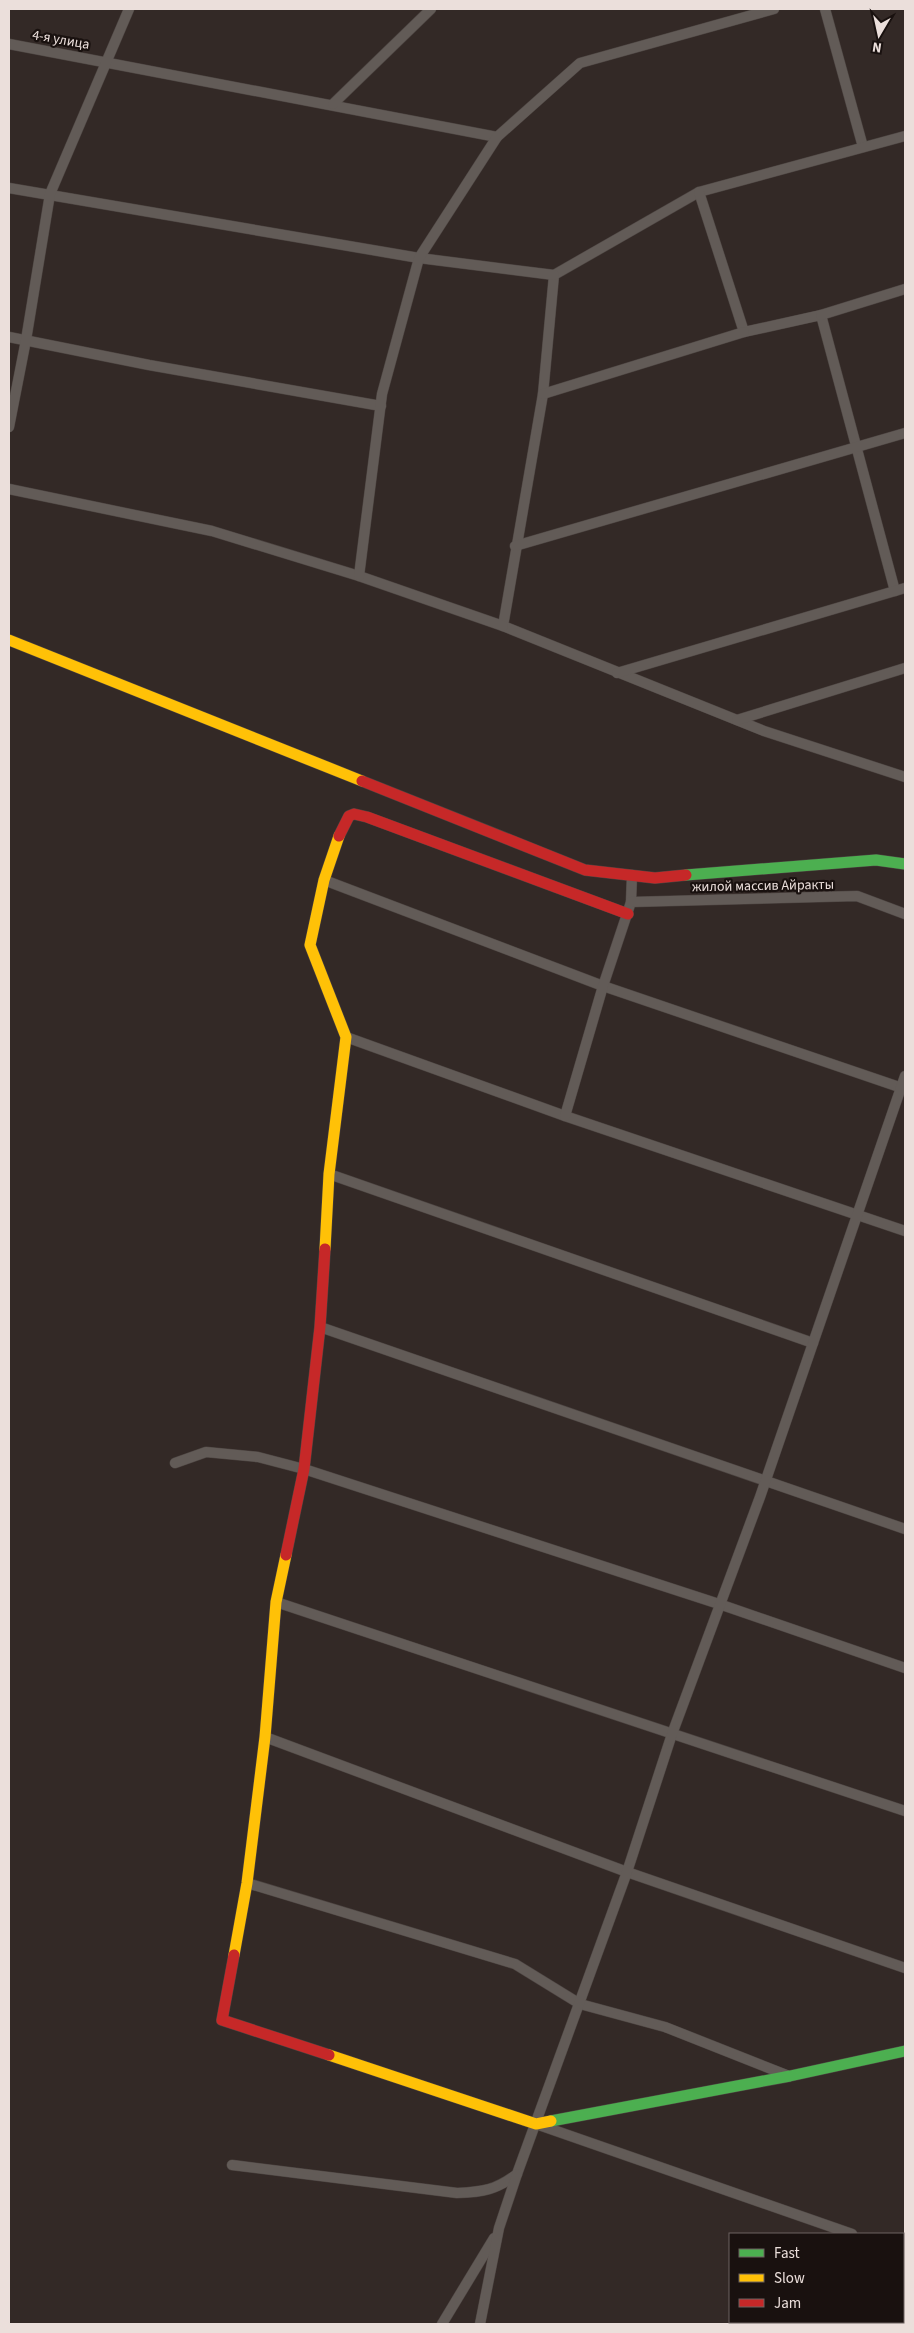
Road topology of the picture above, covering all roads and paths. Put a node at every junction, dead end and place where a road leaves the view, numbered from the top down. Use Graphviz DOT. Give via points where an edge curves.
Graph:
graph roads {
  1 [pos="129,9"];
  2 [pos="431,9"];
  3 [pos="774,9"];
  4 [pos="825,9"];
  5 [pos="9,44"];
  6 [pos="108,61"];
  7 [pos="333,104"];
  8 [pos="905,136"];
  9 [pos="497,137"];
  10 [pos="863,147"];
  11 [pos="9,188"];
  12 [pos="698,192"];
  13 [pos="50,194"];
  14 [pos="419,258"];
  15 [pos="554,276"];
  16 [pos="905,289"];
  17 [pos="821,315"];
  18 [pos="744,332"];
  19 [pos="9,337"];
  20 [pos="26,340"];
  21 [pos="543,394"];
  22 [pos="381,406"];
  23 [pos="9,427"];
  24 [pos="905,433"];
  25 [pos="854,446"];
  26 [pos="9,489"];
  27 [pos="515,546"];
  28 [pos="359,576"];
  29 [pos="900,590"];
  30 [pos="503,626"];
  31 [pos="9,640"];
  32 [pos="905,668"];
  33 [pos="617,673"];
  34 [pos="737,720"];
  35 [pos="905,777"];
  36 [pos="905,864"];
  37 [pos="632,875"];
  38 [pos="324,880"];
  39 [pos="632,902"];
  40 [pos="628,914"];
  41 [pos="905,914"];
  42 [pos="603,986"];
  43 [pos="346,1037"];
  44 [pos="905,1076"];
  45 [pos="903,1088"];
  46 [pos="565,1116"];
  47 [pos="329,1174"];
  48 [pos="858,1214"];
  49 [pos="905,1231"];
  50 [pos="320,1327"];
  51 [pos="813,1343"];
  52 [pos="175,1463"];
  53 [pos="304,1468"];
  54 [pos="766,1481"];
  55 [pos="905,1529"];
  56 [pos="276,1602"];
  57 [pos="722,1605"];
  58 [pos="905,1668"];
  59 [pos="672,1734"];
  60 [pos="265,1737"];
  61 [pos="905,1812"];
  62 [pos="627,1872"];
  63 [pos="247,1883"];
  64 [pos="905,1968"];
  65 [pos="580,2004"];
  66 [pos="905,2051"];
  67 [pos="790,2076"];
  68 [pos="536,2124"];
  69 [pos="232,2165"];
  70 [pos="517,2174"];
  71 [pos="499,2228"];
  72 [pos="849,2233"];
  73 [pos="442,2324"];
  74 [pos="480,2324"];
  1 -- 6 [label="street"];
  2 -- 7 [label="street"];
  3 -- 9 [label="street" via="580,63"];
  4 -- 10 [label="street"];
  5 -- 6 [label="street, 4-я улица"];
  6 -- 7 [label="street, 4-я улица"];
  6 -- 13 [label="street"];
  7 -- 9 [label="street, 4-я улица"];
  8 -- 10 [label="street"];
  9 -- 14 [label="street"];
  10 -- 12 [label="street"];
  11 -- 13 [label="street"];
  12 -- 15 [label="street"];
  12 -- 18 [label="street"];
  13 -- 14 [label="street"];
  13 -- 20 [label="street"];
  14 -- 15 [label="street"];
  14 -- 22 [label="street"];
  15 -- 21 [label="street"];
  16 -- 17 [label="street"];
  17 -- 18 [label="street"];
  17 -- 25 [label="street"];
  18 -- 21 [label="street"];
  19 -- 20 [label="street"];
  20 -- 22 [label="street" via="149,366"];
  20 -- 23 [label="street"];
  21 -- 27 [label="street"];
  22 -- 28 [label="street"];
  24 -- 25 [label="street"];
  25 -- 27 [label="street"];
  25 -- 29 [label="street"];
  26 -- 28 [label="street" via="212,531"];
  27 -- 30 [label="street"];
  28 -- 30 [label="street"];
  29 -- 33 [label="street"];
  30 -- 33 [label="street"];
  31 -- 37 [label="street" via="585,870"];
  32 -- 34 [label="street"];
  33 -- 34 [label="street"];
  34 -- 35 [label="street"];
  36 -- 37 [label="street" via="876,860 655,878"];
  37 -- 39 [label="street"];
  38 -- 40 [label="street" via="341,829 354,814"];
  38 -- 42 [label="street"];
  38 -- 43 [label="street" via="310,945"];
  39 -- 40 [label="street"];
  39 -- 41 [label="street, жилой массив Айракты" via="857,896"];
  40 -- 42 [label="street"];
  42 -- 45 [label="street"];
  42 -- 46 [label="street"];
  43 -- 46 [label="street"];
  43 -- 47 [label="street"];
  44 -- 45 [label="street"];
  45 -- 48 [label="street"];
  46 -- 48 [label="street"];
  47 -- 50 [label="street"];
  47 -- 51 [label="street"];
  48 -- 49 [label="street"];
  48 -- 51 [label="street"];
  50 -- 53 [label="street"];
  50 -- 54 [label="street"];
  51 -- 54 [label="street"];
  52 -- 53 [label="street" via="206,1452 258,1457"];
  53 -- 56 [label="street"];
  53 -- 57 [label="street"];
  54 -- 55 [label="street"];
  54 -- 57 [label="street"];
  56 -- 59 [label="street"];
  56 -- 60 [label="street"];
  57 -- 58 [label="street"];
  57 -- 59 [label="street"];
  59 -- 61 [label="street"];
  59 -- 62 [label="street"];
  60 -- 62 [label="street"];
  60 -- 63 [label="street"];
  62 -- 64 [label="street"];
  62 -- 65 [label="street"];
  63 -- 65 [label="street" via="515,1964"];
  63 -- 68 [label="street" via="222,2020"];
  65 -- 67 [label="street" via="665,2027"];
  65 -- 68 [label="street"];
  66 -- 67 [label="street"];
  67 -- 68 [label="street"];
  68 -- 70 [label="street"];
  68 -- 72 [label="street"];
  69 -- 70 [label="street" via="457,2193 482,2192 502,2185"];
  70 -- 71 [label="street"];
  71 -- 73 [label="street"];
  71 -- 74 [label="street"];
}
